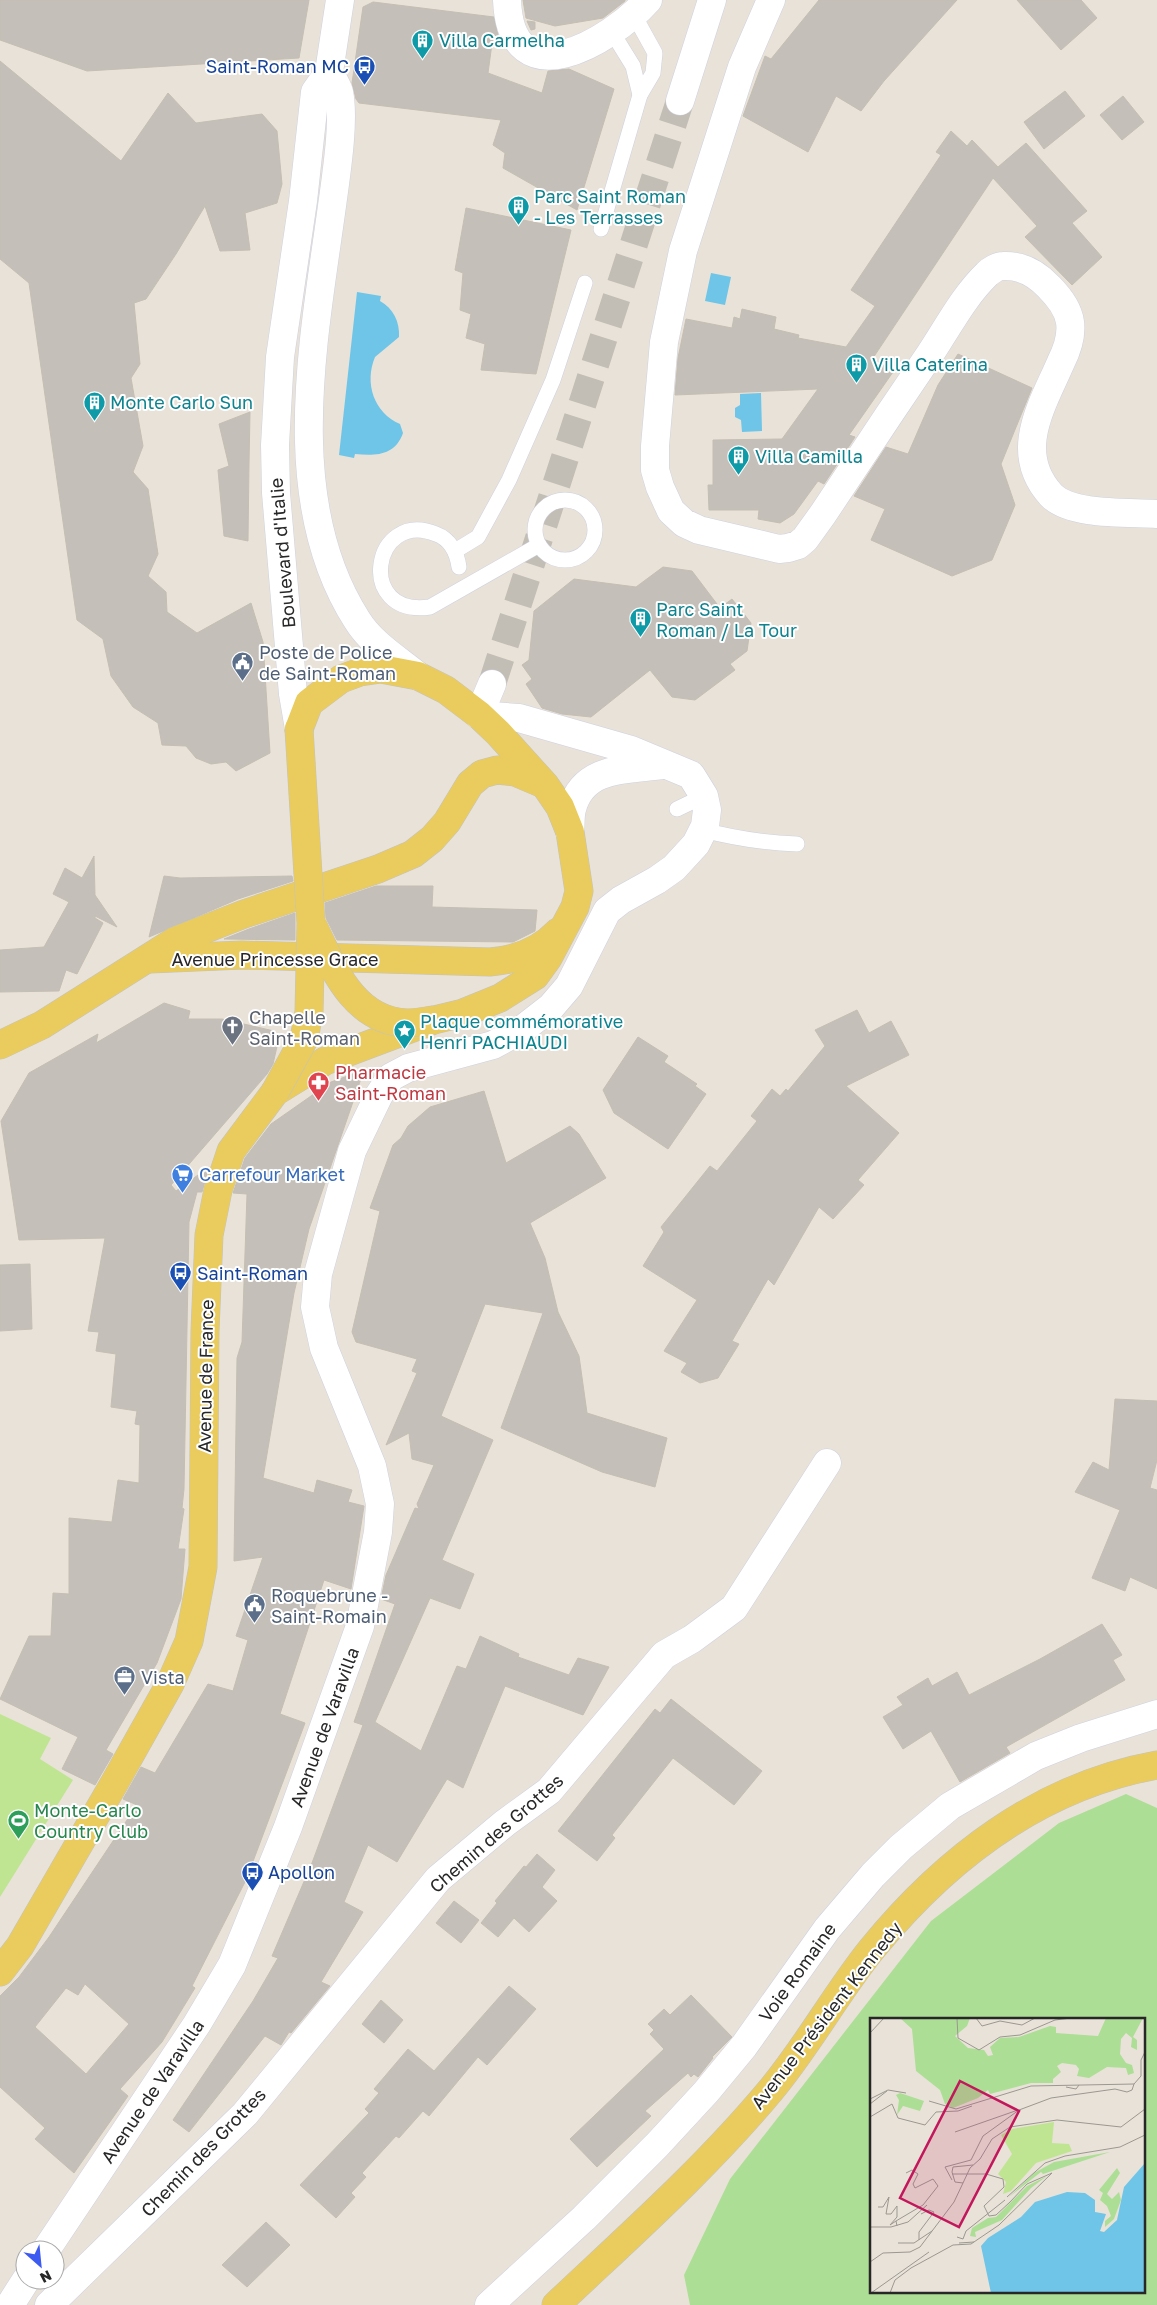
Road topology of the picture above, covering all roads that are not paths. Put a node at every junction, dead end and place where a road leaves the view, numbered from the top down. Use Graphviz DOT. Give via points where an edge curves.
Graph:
graph roads {
  1 [pos="340,0"];
  2 [pos="508,0"];
  3 [pos="712,0"];
  4 [pos="771,0"];
  5 [pos="641,8"];
  6 [pos="612,32"];
  7 [pos="329,72"];
  8 [pos="640,95"];
  9 [pos="680,101"];
  10 [pos="601,229"];
  11 [pos="585,283"];
  12 [pos="1157,514"];
  13 [pos="539,545"];
  14 [pos="454,551"];
  15 [pos="459,567"];
  16 [pos="418,676"];
  17 [pos="492,684"];
  18 [pos="479,715"];
  19 [pos="299,729"];
  20 [pos="664,765"];
  21 [pos="545,785"];
  22 [pos="704,796"];
  23 [pos="677,808"];
  24 [pos="703,830"];
  25 [pos="570,832"];
  26 [pos="797,844"];
  27 [pos="311,923"];
  28 [pos="564,927"];
  29 [pos="148,959"];
  30 [pos="434,1020"];
  31 [pos="0,1045"];
  32 [pos="275,1092"];
  33 [pos="827,1463"];
  34 [pos="1157,1714"];
  35 [pos="1157,1765"];
  36 [pos="0,1972"];
  37 [pos="53,2240"];
  38 [pos="20,2290"];
  39 [pos="10,2305"];
  40 [pos="49,2305"];
  41 [pos="489,2305"];
  42 [pos="556,2305"];
  1 -- 7 [label="street, Boulevard d'Italie"];
  2 -- 6 [label="street" via="511,29 528,52 544,56 563,54"];
  3 -- 9 [label="street"];
  4 -- 12 [label="street" via="742,67 682,251 664,342 655,470 671,510 684,523 699,530 778,549 798,545 823,514 961,307 988,272 1000,266 1016,266 1044,282 1065,307 1070,322 1071,335 1065,353 1036,419 1032,436 1030,451 1042,480 1052,495 1064,504 1080,509"];
  5 -- 6 [label="street"];
  5 -- 8 [label="lane" via="655,53 652,73"];
  6 -- 8 [label="lane" via="633,66"];
  7 -- 16 [label="street, Boulevard d'Italie" via="338,90 341,108 334,189 312,351 308,427 312,491 325,552 338,587 357,621 375,642"];
  7 -- 19 [label="street, Boulevard d'Italie" via="315,92 279,376 275,445 276,493 293,694"];
  8 -- 10 [label="lane"];
  11 -- 14 [label="lane" via="552,380 509,480 478,536"];
  13 -- 13 [label="lane" via="546,553 563,560 581,556 594,541 596,531 591,513 574,501 554,501 545,507 535,525"];
  13 -- 14 [label="lane" via="430,607 405,606 392,598 381,580 380,562 388,545 410,531 430,531 440,535"];
  14 -- 15 [label="lane"];
  16 -- 18 [label="main road, Boulevard d'Italie" via="446,690"];
  16 -- 19 [label="main road" via="381,670 360,672 341,679 309,703"];
  17 -- 18 [label="street"];
  18 -- 20 [label="street" via="519,718 630,750"];
  18 -- 21 [label="main road, Boulevard d'Italie"];
  19 -- 27 [label="main road, Boulevard d'Italie, bridge"];
  20 -- 22 [label="street" via="691,775"];
  20 -- 25 [label="street" via="598,774 587,783 572,808"];
  21 -- 25 [label="main road, Avenue de France" via="560,807"];
  21 -- 29 [label="main road" via="515,772 497,770 482,774 470,784 447,822 413,854 175,941"];
  22 -- 23 [label="lane"];
  22 -- 24 [label="street, Avenue de Varavilla" via="707,810"];
  24 -- 26 [label="lane" via="730,837"];
  24 -- 37 [label="street, Avenue de Varavilla" via="696,844 674,868 608,911 569,986 551,1007 494,1046 408,1068 390,1078 352,1151 318,1274 315,1308 324,1348 372,1466 380,1504 378,1532 360,1626 288,1827 232,1965 197,2024"];
  25 -- 28 [label="main road, Avenue de France" via="579,891"];
  27 -- 30 [label="main road, bridge" via="339,979 363,1007 378,1017 406,1023"];
  27 -- 32 [label="main road, Boulevard d'Italie, bridge" via="309,1012 304,1039"];
  28 -- 29 [label="main road, Avenue Princesse Grace, bridge" via="551,940 529,953 505,961 242,955"];
  28 -- 30 [label="main road, Avenue de France" via="535,976 500,998 463,1013"];
  29 -- 31 [label="main road, Avenue Princesse Grace" via="42,1025"];
  30 -- 32 [label="main road, Avenue de France, bridge" via="325,1061"];
  32 -- 36 [label="main road, Avenue de France" via="231,1151 218,1190 209,1235 203,1567 189,1640 170,1684 124,1766 20,1946"];
  33 -- 40 [label="street, Chemin des Grottes" via="734,1608 664,1655 549,1791 505,1823 438,1880 245,2114"];
  34 -- 41 [label="street, Voie Romaine" via="1036,1756 950,1806 901,1848 827,1929 744,2046 706,2092 584,2218"];
  35 -- 42 [label="main road, Avenue Président Kennedy" via="1125,1771 1049,1800 995,1831 931,1884 871,1950 770,2091 699,2170"];
  38 -- 39 [label="street"];
}
